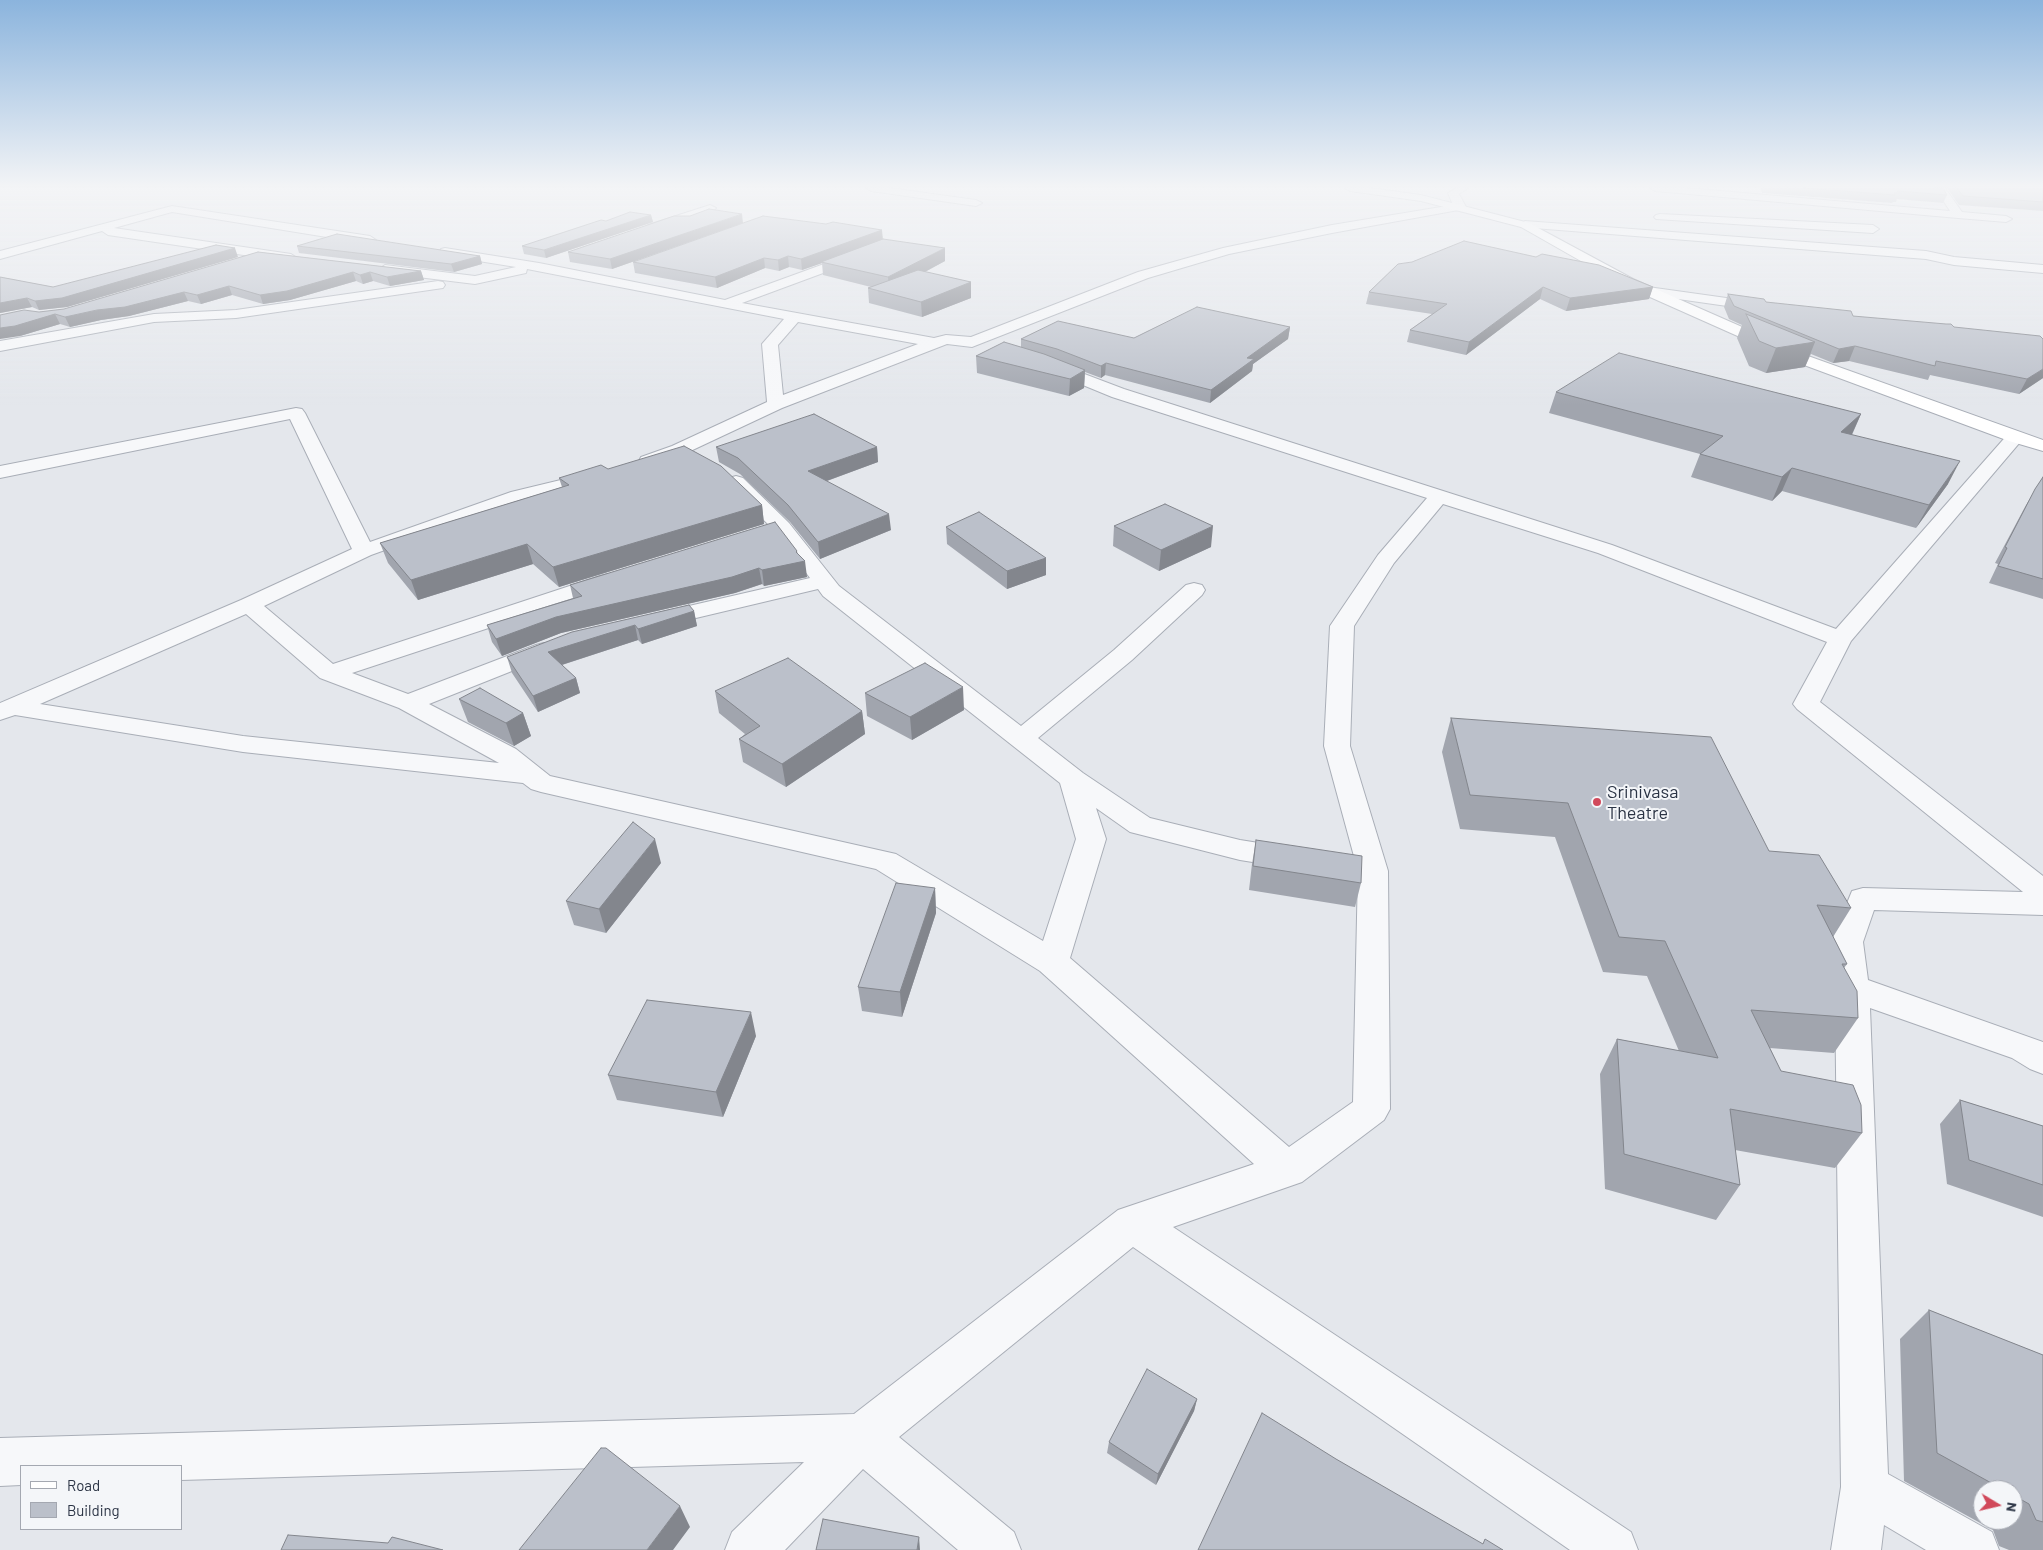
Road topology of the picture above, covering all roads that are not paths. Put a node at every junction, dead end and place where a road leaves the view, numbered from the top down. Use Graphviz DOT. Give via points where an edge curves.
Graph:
graph roads {
  1 [pos="245,260"];
  2 [pos="495,260"];
  3 [pos="556,260"];
  4 [pos="844,260"];
  5 [pos="1194,260"];
  6 [pos="1589,260"];
  7 [pos="1951,260"];
  8 [pos="239,262"];
  9 [pos="536,267"];
  10 [pos="370,268"];
  11 [pos="2043,269"];
  12 [pos="628,270"];
  13 [pos="475,280"];
  14 [pos="600,280"];
  15 [pos="1648,291"];
  16 [pos="725,304"];
  17 [pos="1776,309"];
  18 [pos="794,317"];
  19 [pos="972,342"];
  20 [pos="935,343"];
  21 [pos="0,346"];
  22 [pos="998,350"];
  23 [pos="1032,361"];
  24 [pos="776,404"];
  25 [pos="2015,437"];
  26 [pos="2043,446"];
  27 [pos="678,450"];
  28 [pos="628,469"];
  29 [pos="0,472"];
  30 [pos="611,474"];
  31 [pos="1439,496"];
  32 [pos="364,551"];
  33 [pos="626,575"];
  34 [pos="822,582"];
  35 [pos="1194,590"];
  36 [pos="249,604"];
  37 [pos="634,626"];
  38 [pos="1840,639"];
  39 [pos="560,644"];
  40 [pos="329,673"];
  41 [pos="408,703"];
  42 [pos="6,709"];
  43 [pos="1021,739"];
  44 [pos="532,775"];
  45 [pos="1073,779"];
  46 [pos="1316,862"];
  47 [pos="2043,892"];
  48 [pos="2043,904"];
  49 [pos="1052,962"];
  50 [pos="1852,988"];
  51 [pos="2043,1059"];
  52 [pos="1288,1170"];
  53 [pos="1132,1223"];
  54 [pos="862,1437"];
  55 [pos="0,1462"];
  56 [pos="1865,1487"];
  57 [pos="750,1550"];
  58 [pos="996,1550"];
  59 [pos="1613,1550"];
  60 [pos="1856,1550"];
  61 [pos="1974,1550"];
  1 -- 8 [label="street"];
  2 -- 9 [label="street"];
  3 -- 9 [label="street"];
  4 -- 16 [label="street"];
  5 -- 19 [label="street" via="1143,275"];
  6 -- 15 [label="street"];
  7 -- 11 [label="street"];
  9 -- 13 [label="street"];
  9 -- 14 [label="street"];
  10 -- 13 [label="street"];
  12 -- 14 [label="street"];
  13 -- 21 [label="street" via="236,314 154,318"];
  14 -- 16 [label="street"];
  15 -- 17 [label="street"];
  15 -- 25 [label="street" via="1802,359"];
  16 -- 18 [label="street"];
  18 -- 20 [label="street"];
  18 -- 24 [label="street" via="770,344"];
  19 -- 20 [label="street" via="946,339"];
  19 -- 22 [label="street"];
  20 -- 24 [label="street"];
  23 -- 31 [label="street" via="1118,393"];
  24 -- 27 [label="street"];
  25 -- 26 [label="street"];
  25 -- 38 [label="street"];
  27 -- 28 [label="street"];
  27 -- 34 [label="street" via="732,479 773,530"];
  29 -- 32 [label="street" via="296,413"];
  30 -- 32 [label="street" via="518,496"];
  31 -- 38 [label="street" via="1605,549"];
  31 -- 52 [label="street" via="1386,560 1342,626 1337,746 1359,869 1371,1109"];
  32 -- 36 [label="street"];
  33 -- 40 [label="street"];
  34 -- 37 [label="street"];
  34 -- 43 [label="street"];
  35 -- 43 [label="street" via="1123,655"];
  36 -- 40 [label="street"];
  36 -- 42 [label="street"];
  38 -- 47 [label="street" via="1806,704"];
  39 -- 41 [label="street"];
  40 -- 41 [label="street"];
  41 -- 44 [label="street" via="506,755"];
  42 -- 44 [label="street" via="243,744"];
  43 -- 45 [label="street"];
  44 -- 49 [label="street" via="541,783 884,861"];
  45 -- 46 [label="street" via="1140,825 1240,850"];
  45 -- 49 [label="street" via="1091,839"];
  48 -- 50 [label="street" via="1863,900 1847,942"];
  49 -- 52 [label="street"];
  50 -- 51 [label="street" via="2024,1048"];
  50 -- 56 [label="street"];
  52 -- 53 [label="street"];
  53 -- 54 [label="street"];
  53 -- 59 [label="street"];
  54 -- 55 [label="street"];
  54 -- 57 [label="street"];
  54 -- 58 [label="street"];
  56 -- 60 [label="street"];
  56 -- 61 [label="street"];
}
